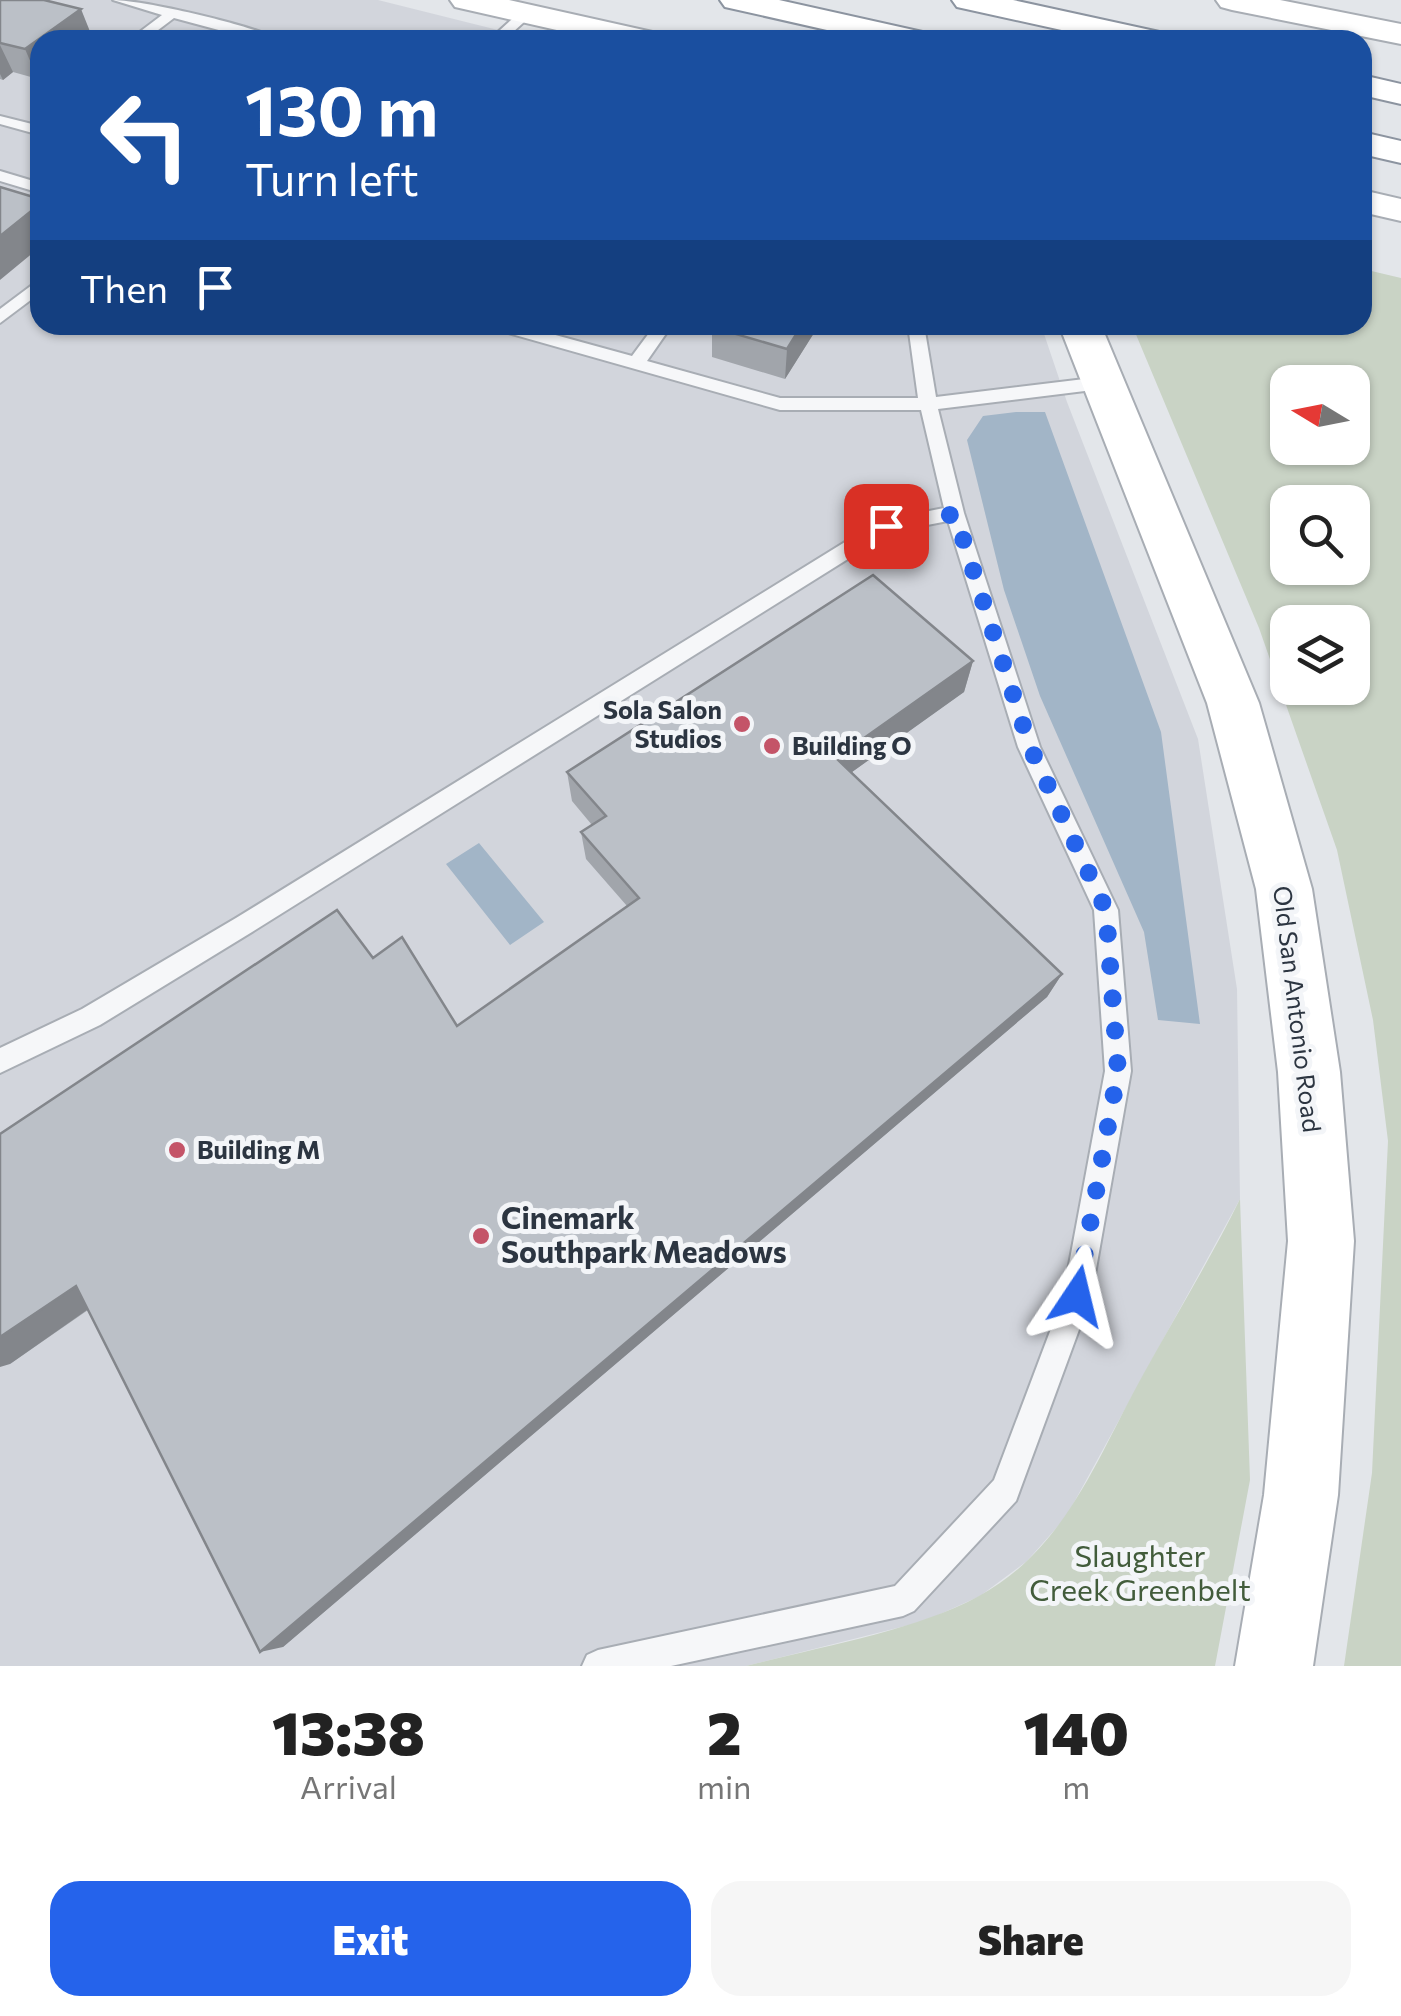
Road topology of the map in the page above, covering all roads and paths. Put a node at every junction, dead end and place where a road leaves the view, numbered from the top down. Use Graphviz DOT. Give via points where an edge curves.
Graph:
graph roads {
  1 [pos="120,0"];
  2 [pos="466,0"];
  3 [pos="736,0"];
  4 [pos="1232,0"];
  5 [pos="975,1"];
  6 [pos="173,14"];
  7 [pos="526,14"];
  8 [pos="150,30"];
  9 [pos="234,30"];
  10 [pos="508,30"];
  11 [pos="599,30"];
  12 [pos="870,30"];
  13 [pos="1107,30"];
  14 [pos="1401,34"];
  15 [pos="1372,87"];
  16 [pos="1401,94"];
  17 [pos="30,119"];
  18 [pos="0,120"];
  19 [pos="21,126"];
  20 [pos="30,129"];
  21 [pos="1372,145"];
  22 [pos="1401,152"];
  23 [pos="0,176"];
  24 [pos="30,185"];
  25 [pos="1372,203"];
  26 [pos="1401,210"];
  27 [pos="30,292"];
  28 [pos="0,318"];
  29 [pos="535,335"];
  30 [pos="657,335"];
  31 [pos="918,335"];
  32 [pos="1084,335"];
  33 [pos="636,364"];
  34 [pos="1101,382"];
  35 [pos="928,404"];
  36 [pos="955,514"];
  37 [pos="0,1061"];
  38 [pos="598,1666"];
  39 [pos="1274,1666"];
  1 -- 6 [label="lane"];
  2 -- 7 [label="main road"];
  3 -- 12 [label="main road"];
  4 -- 14 [label="main road"];
  5 -- 13 [label="main road"];
  6 -- 8 [label="lane"];
  6 -- 9 [label="lane"];
  7 -- 10 [label="lane"];
  7 -- 11 [label="main road"];
  15 -- 16 [label="main road"];
  17 -- 19 [label="lane"];
  18 -- 19 [label="lane"];
  19 -- 20 [label="lane"];
  21 -- 22 [label="main road"];
  23 -- 24 [label="lane"];
  25 -- 26 [label="main road"];
  27 -- 28 [label="lane"];
  29 -- 33 [label="lane"];
  30 -- 33 [label="lane"];
  31 -- 35 [label="lane"];
  32 -- 34 [label="main road, Old San Antonio Road"];
  33 -- 35 [label="lane" via="780,404"];
  34 -- 35 [label="lane"];
  34 -- 39 [label="main road, Old San Antonio Road" via="1232,704 1284,889 1310,1072 1320,1241 1301,1496"];
  35 -- 36 [label="lane"];
  36 -- 37 [label="lane" via="886,526 227,935 91,1017"];
  36 -- 38 [label="lane" via="1030,747 1106,910 1118,1071 1077,1296 1005,1490 903,1600"];
}
